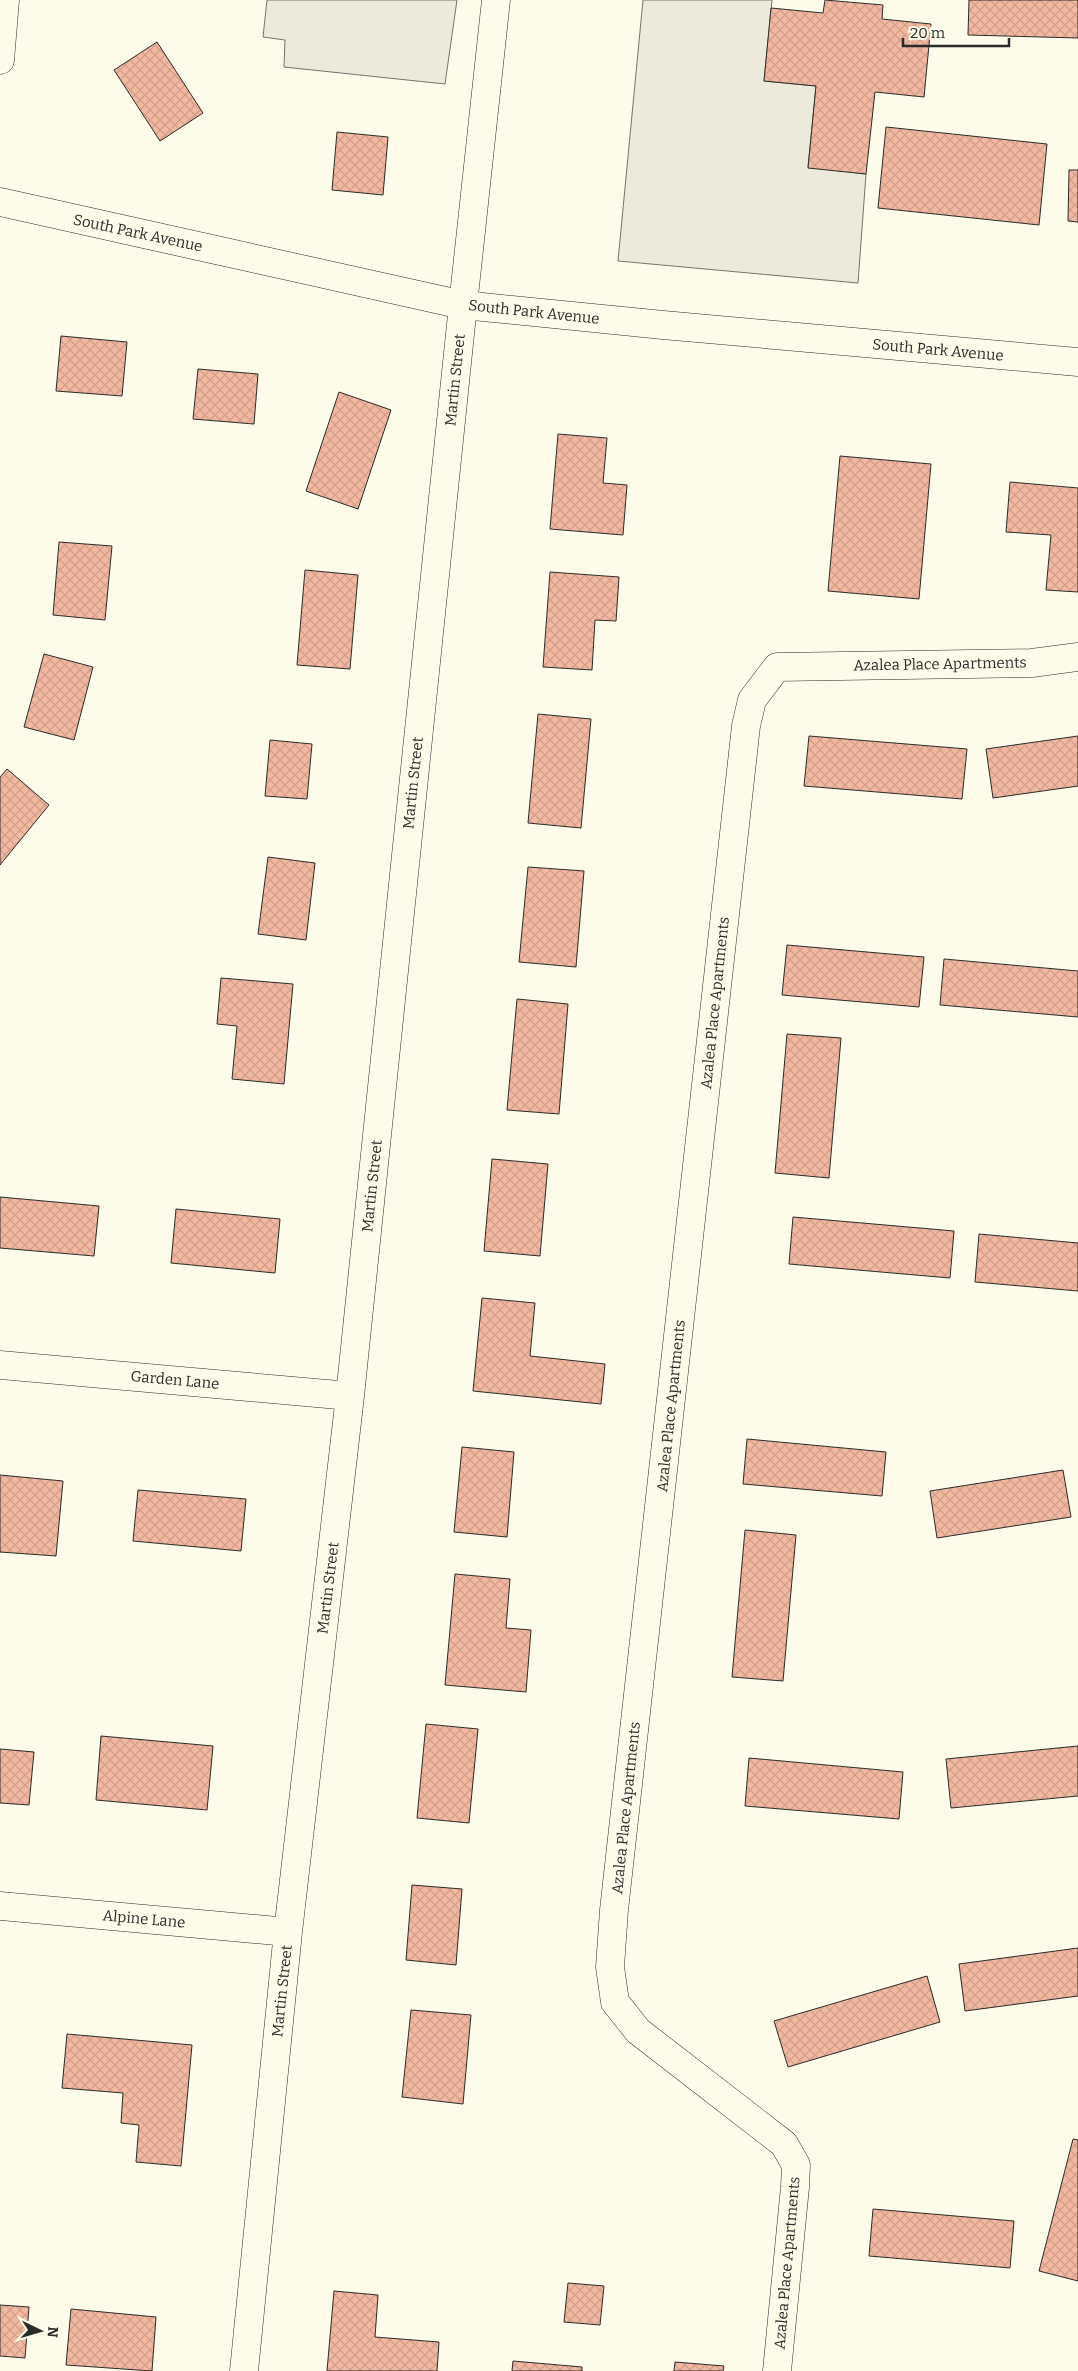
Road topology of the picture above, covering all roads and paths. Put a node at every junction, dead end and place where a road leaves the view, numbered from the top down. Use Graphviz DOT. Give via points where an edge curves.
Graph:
graph roads {
  1 [pos="5,0"];
  2 [pos="496,0"];
  3 [pos="0,60"];
  4 [pos="0,202"];
  5 [pos="462,305"];
  6 [pos="1078,362"];
  7 [pos="1078,657"];
  8 [pos="0,1365"];
  9 [pos="350,1396"];
  10 [pos="0,1906"];
  11 [pos="288,1932"];
  12 [pos="244,2371"];
  13 [pos="777,2371"];
  1 -- 3 [label="street"];
  2 -- 5 [label="street, Martin Street"];
  4 -- 5 [label="street, South Park Avenue"];
  5 -- 6 [label="street, South Park Avenue"];
  5 -- 9 [label="street, Martin Street"];
  7 -- 13 [label="street, Azalea Place Apartments" via="1032,663 777,667 752,700 746,726 610,1967 614,2002 638,2031 784,2144 796,2165"];
  8 -- 9 [label="street, Garden Lane"];
  9 -- 11 [label="street, Martin Street"];
  10 -- 11 [label="street, Alpine Lane"];
  11 -- 12 [label="street, Martin Street"];
}
